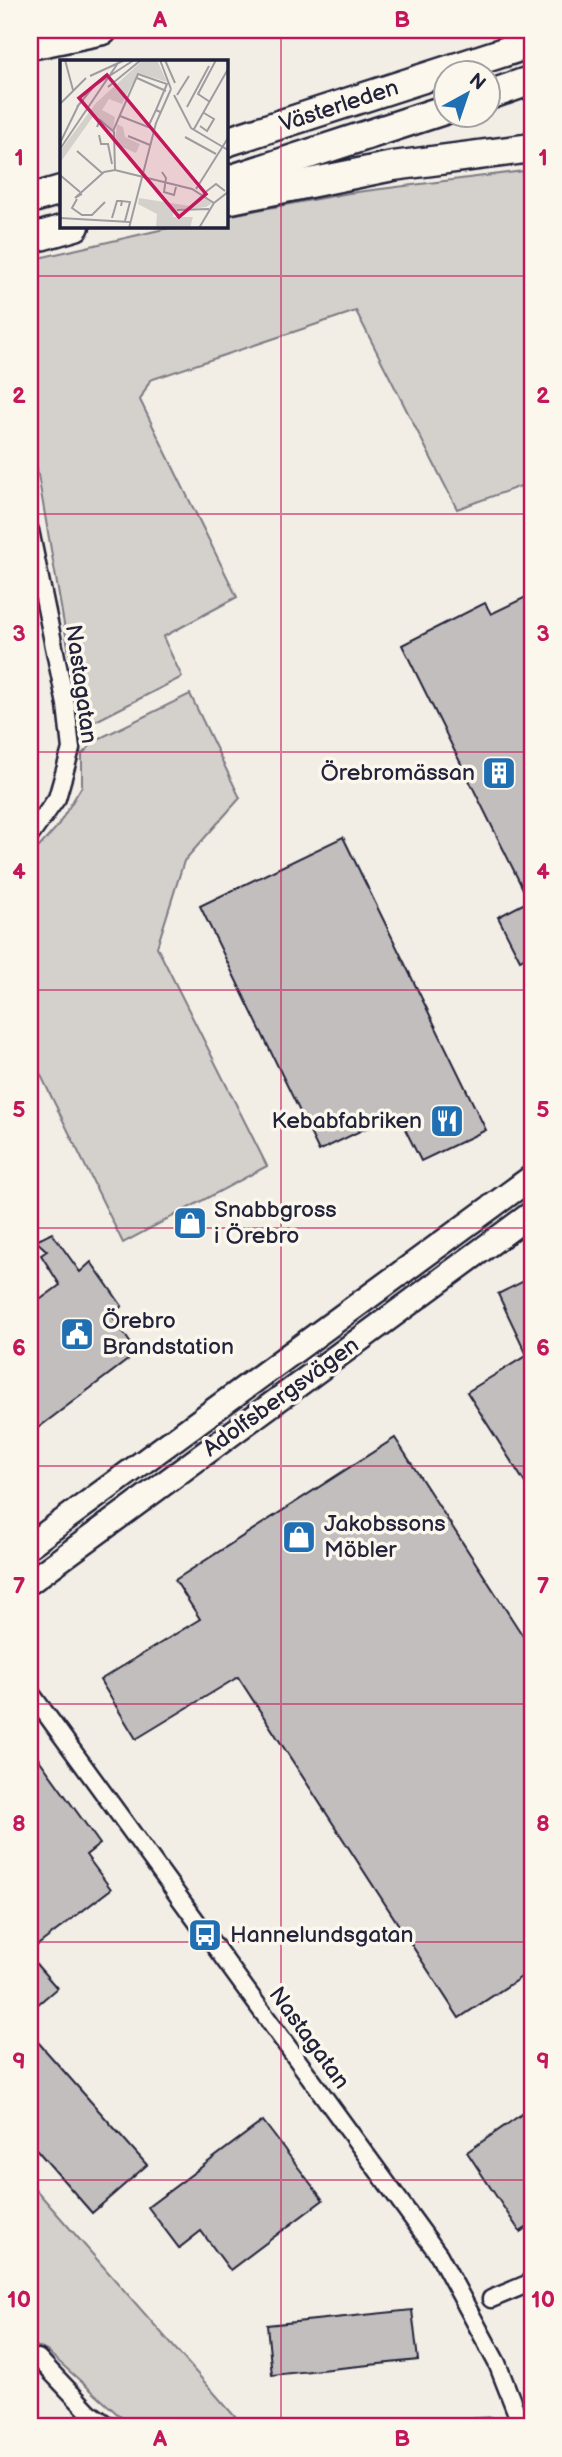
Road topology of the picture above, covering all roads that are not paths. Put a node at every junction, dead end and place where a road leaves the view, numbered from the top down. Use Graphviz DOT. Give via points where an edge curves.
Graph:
graph roads {
  1 [pos="103,30"];
  2 [pos="532,43"];
  3 [pos="30,45"];
  4 [pos="532,80"];
  5 [pos="503,90"];
  6 [pos="433,114"];
  7 [pos="228,141"];
  8 [pos="532,148"];
  9 [pos="228,180"];
  10 [pos="60,190"];
  11 [pos="30,199"];
  12 [pos="228,200"];
  13 [pos="68,228"];
  14 [pos="30,239"];
  15 [pos="30,530"];
  16 [pos="30,836"];
  17 [pos="532,1177"];
  18 [pos="532,1213"];
  19 [pos="379,1289"];
  20 [pos="393,1315"];
  21 [pos="30,1545"];
  22 [pos="30,1582"];
  23 [pos="30,1692"];
  24 [pos="532,2282"];
  25 [pos="491,2299"];
  26 [pos="38,2358"];
  27 [pos="110,2427"];
  28 [pos="522,2427"];
  1 -- 3 [label="highway"];
  2 -- 7 [label="highway, Västerleden"];
  4 -- 5 [label="highway"];
  6 -- 9 [label="highway, Västerleden"];
  8 -- 12 [label="highway" via="393,166"];
  10 -- 11 [label="highway"];
  13 -- 14 [label="highway"];
  15 -- 16 [label="street, Nastagatan" via="71,749 57,798"];
  17 -- 19 [label="main road, Adolfsbergsvägen"];
  18 -- 20 [label="main road, Adolfsbergsvägen"];
  19 -- 20 [label="main road"];
  19 -- 21 [label="main road, Adolfsbergsvägen"];
  20 -- 22 [label="main road, Adolfsbergsvägen"];
  23 -- 28 [label="street, Nastagatan" via="439,2255 497,2362"];
  24 -- 25 [label="street"];
  26 -- 27 [label="street" via="89,2412"];
}
